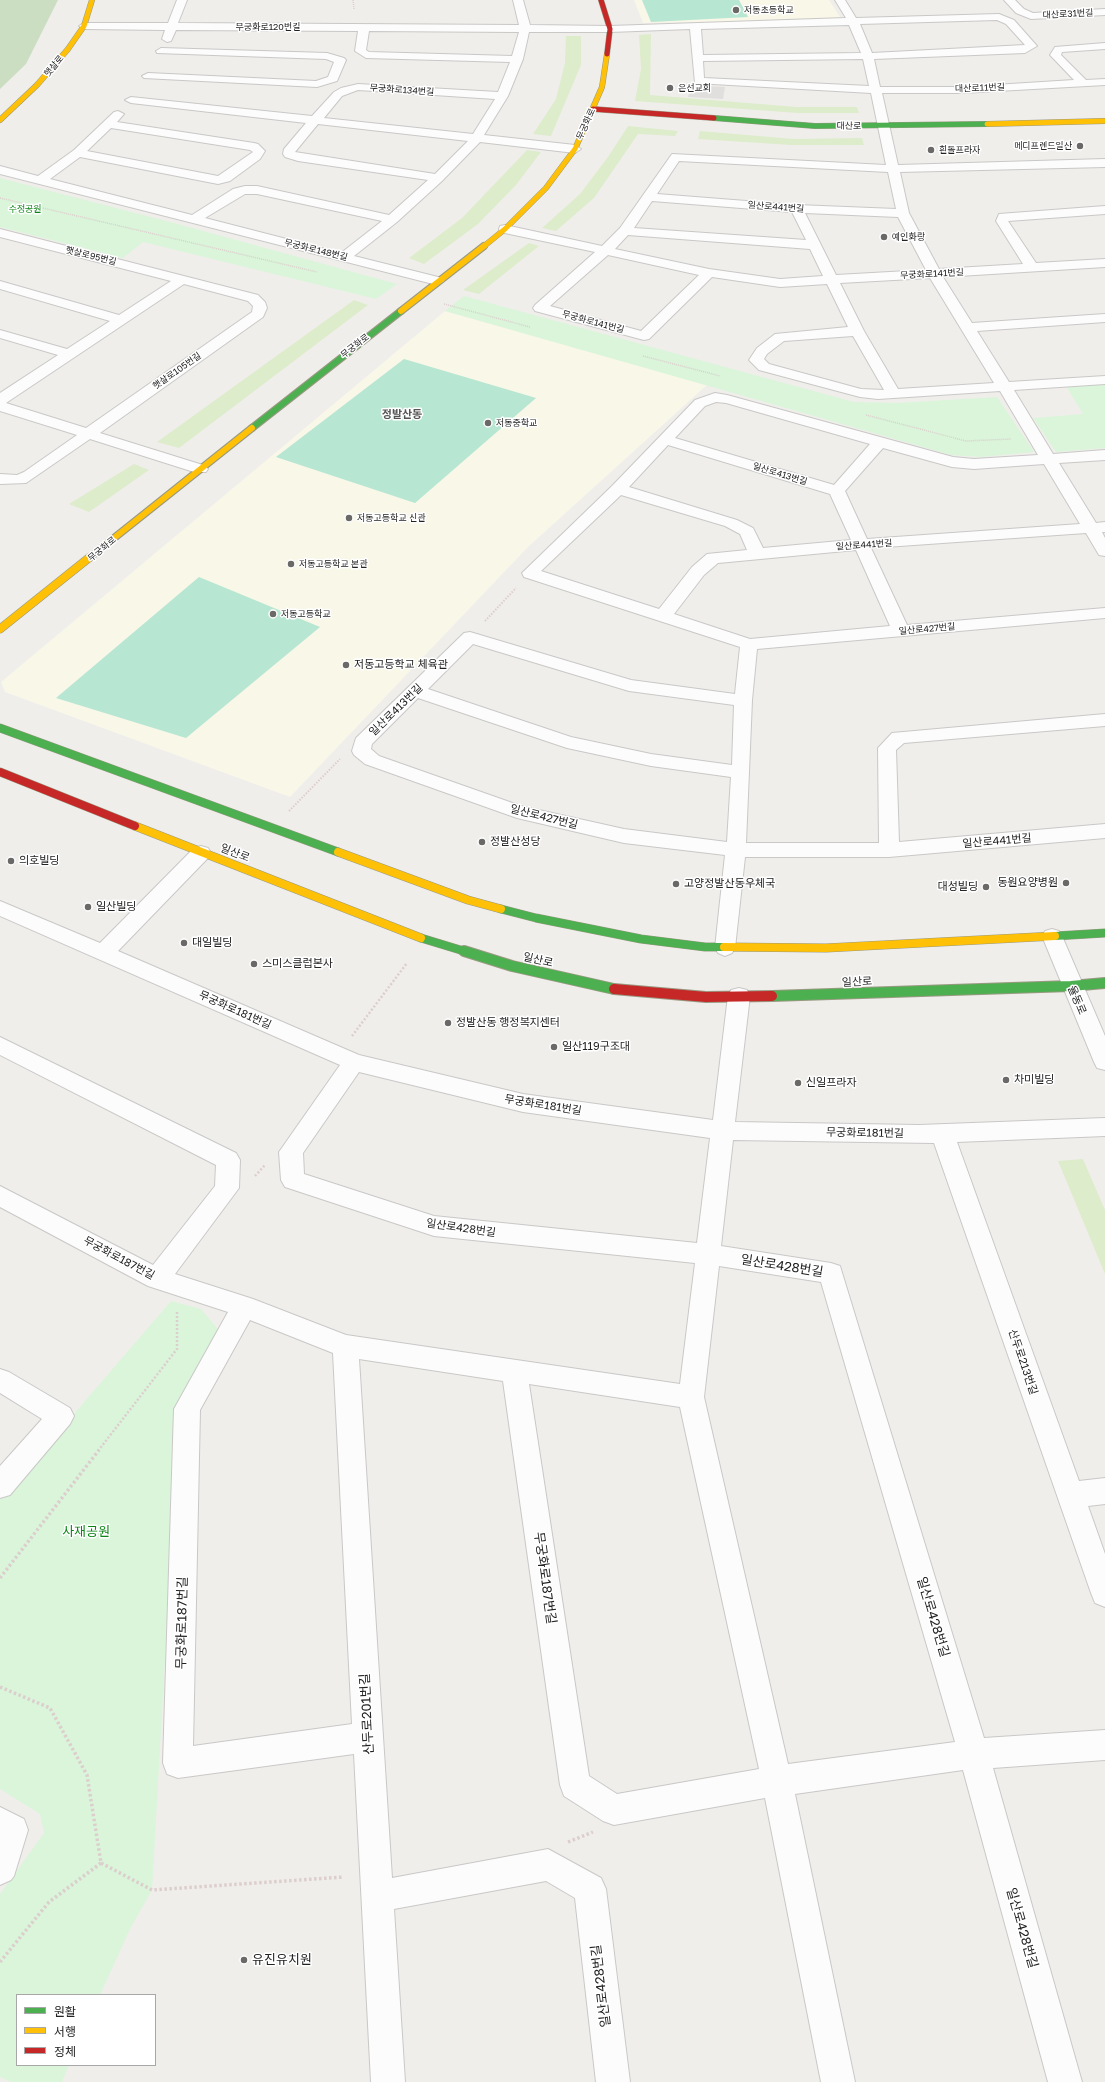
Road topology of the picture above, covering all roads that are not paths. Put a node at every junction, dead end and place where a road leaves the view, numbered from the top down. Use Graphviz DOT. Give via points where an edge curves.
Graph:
graph roads {
  1 [pos="92,0"];
  2 [pos="182,0"];
  3 [pos="518,0"];
  4 [pos="601,0"];
  5 [pos="840,0"];
  6 [pos="1009,0"];
  7 [pos="1105,12"];
  8 [pos="854,23"];
  9 [pos="84,26"];
  10 [pos="173,26"];
  11 [pos="695,26"];
  12 [pos="364,28"];
  13 [pos="524,28"];
  14 [pos="610,29"];
  15 [pos="1105,46"];
  16 [pos="868,56"];
  17 [pos="698,58"];
  18 [pos="517,59"];
  19 [pos="154,63"];
  20 [pos="1105,82"];
  21 [pos="1083,83"];
  22 [pos="877,90"];
  23 [pos="502,96"];
  24 [pos="131,100"];
  25 [pos="593,109"];
  26 [pos="0,120"];
  27 [pos="315,120"];
  28 [pos="1105,121"];
  29 [pos="109,124"];
  30 [pos="884,127"];
  31 [pos="477,138"];
  32 [pos="575,149"];
  33 [pos="78,153"];
  34 [pos="1105,163"];
  35 [pos="893,169"];
  36 [pos="0,170"];
  37 [pos="438,178"];
  38 [pos="40,180"];
  39 [pos="649,197"];
  40 [pos="797,209"];
  41 [pos="1105,210"];
  42 [pos="903,213"];
  43 [pos="392,219"];
  44 [pos="195,220"];
  45 [pos="505,229"];
  46 [pos="625,231"];
  47 [pos="0,233"];
  48 [pos="814,245"];
  49 [pos="606,250"];
  50 [pos="344,257"];
  51 [pos="1105,263"];
  52 [pos="1032,268"];
  53 [pos="709,273"];
  54 [pos="935,274"];
  55 [pos="183,279"];
  56 [pos="831,280"];
  57 [pos="437,281"];
  58 [pos="0,285"];
  59 [pos="260,304"];
  60 [pos="1105,318"];
  61 [pos="121,320"];
  62 [pos="968,328"];
  63 [pos="857,331"];
  64 [pos="0,334"];
  65 [pos="69,354"];
  66 [pos="1105,380"];
  67 [pos="1005,387"];
  68 [pos="894,395"];
  69 [pos="0,400"];
  70 [pos="0,406"];
  71 [pos="88,434"];
  72 [pos="666,440"];
  73 [pos="881,441"];
  74 [pos="1105,455"];
  75 [pos="1049,458"];
  76 [pos="200,469"];
  77 [pos="0,479"];
  78 [pos="618,489"];
  79 [pos="837,491"];
  80 [pos="1098,528"];
  81 [pos="863,544"];
  82 [pos="1105,551"];
  83 [pos="757,553"];
  84 [pos="1105,613"];
  85 [pos="663,616"];
  86 [pos="0,630"];
  87 [pos="902,631"];
  88 [pos="749,644"];
  89 [pos="416,691"];
  90 [pos="743,700"];
  91 [pos="1105,720"];
  92 [pos="0,728"];
  93 [pos="361,751"];
  94 [pos="0,772"];
  95 [pos="741,772"];
  96 [pos="1105,831"];
  97 [pos="736,850"];
  98 [pos="890,850"];
  99 [pos="201,853"];
  100 [pos="5,917"];
  101 [pos="1105,933"];
  102 [pos="1052,936"];
  103 [pos="725,948"];
  104 [pos="103,953"];
  105 [pos="1105,983"];
  106 [pos="1071,986"];
  107 [pos="739,996"];
  108 [pos="0,1045"];
  109 [pos="354,1062"];
  110 [pos="1105,1062"];
  111 [pos="1105,1127"];
  112 [pos="723,1131"];
  113 [pos="942,1132"];
  114 [pos="0,1196"];
  115 [pos="708,1254"];
  116 [pos="157,1279"];
  117 [pos="244,1307"];
  118 [pos="345,1346"];
  119 [pos="514,1371"];
  120 [pos="0,1380"];
  121 [pos="691,1398"];
  122 [pos="0,1486"];
  123 [pos="1105,1491"];
  124 [pos="1070,1495"];
  125 [pos="1105,1593"];
  126 [pos="368,1736"];
  127 [pos="1105,1745"];
  128 [pos="974,1754"];
  129 [pos="777,1781"];
  130 [pos="6,1826"];
  131 [pos="0,1869"];
  132 [pos="378,1896"];
  133 [pos="388,2082"];
  134 [pos="613,2082"];
  135 [pos="838,2082"];
  136 [pos="1065,2082"];
  1 -- 9 [label="main road, 햇살로"];
  2 -- 10 [label="street"];
  3 -- 13 [label="street"];
  4 -- 14 [label="main road, 무궁화로"];
  5 -- 8 [label="street"];
  6 -- 7 [label="street, 대산로31번길" via="1020,11 1031,16"];
  8 -- 11 [label="street"];
  8 -- 16 [label="street"];
  8 -- 16 [label="street" via="999,17 1010,22 1032,46 1025,50"];
  9 -- 10 [label="street, 무궁화로120번길"];
  9 -- 26 [label="main road, 햇살로" via="37,85"];
  10 -- 12 [label="street, 무궁화로120번길"];
  10 -- 19 [label="street"];
  11 -- 14 [label="street, 무궁화로120번길"];
  11 -- 17 [label="street, 대산로11번길"];
  12 -- 13 [label="street, 무궁화로120번길"];
  12 -- 18 [label="street" via="360,51 366,55"];
  13 -- 14 [label="street, 무궁화로120번길"];
  13 -- 18 [label="street"];
  14 -- 25 [label="main road, 무궁화로" via="602,87"];
  15 -- 21 [label="street" via="1059,49 1055,55"];
  16 -- 17 [label="street"];
  16 -- 22 [label="street"];
  17 -- 22 [label="street, 대산로11번길" via="699,81"];
  18 -- 23 [label="street"];
  19 -- 19 [label="street" via="335,57 340,60 333,79 317,84"];
  19 -- 24 [label="street"];
  20 -- 21 [label="street"];
  21 -- 22 [label="street, 대산로11번길" via="962,90"];
  22 -- 30 [label="street"];
  23 -- 27 [label="street, 무궁화로134번길" via="358,87 338,94"];
  23 -- 31 [label="street"];
  24 -- 27 [label="street"];
  24 -- 29 [label="street"];
  25 -- 30 [label="main road, 대산로" via="744,122"];
  25 -- 32 [label="main road, 무궁화로"];
  27 -- 31 [label="street"];
  27 -- 37 [label="street, 무궁화로134번길" via="290,149 289,154"];
  28 -- 30 [label="main road, 대산로"];
  29 -- 33 [label="street"];
  29 -- 33 [label="street" via="254,147 259,151 226,178 218,180"];
  30 -- 35 [label="street"];
  31 -- 32 [label="street"];
  31 -- 37 [label="street"];
  32 -- 45 [label="main road, 무궁화로" via="546,188"];
  33 -- 38 [label="street"];
  34 -- 35 [label="street"];
  35 -- 39 [label="street, 무궁화로141번길" via="676,157"];
  35 -- 42 [label="street"];
  36 -- 38 [label="street, 무궁화로148번길"];
  37 -- 43 [label="street"];
  38 -- 44 [label="street, 무궁화로148번길"];
  39 -- 40 [label="street, 일산로441번길"];
  39 -- 46 [label="street, 무궁화로141번길"];
  40 -- 42 [label="street, 일산로441번길"];
  40 -- 48 [label="street"];
  41 -- 52 [label="street" via="1004,217 1002,221"];
  42 -- 54 [label="street"];
  43 -- 44 [label="street" via="258,190 245,190 237,192"];
  43 -- 50 [label="street"];
  44 -- 50 [label="street, 무궁화로148번길"];
  45 -- 49 [label="street, 무궁화로141번길"];
  45 -- 57 [label="main road, 무궁화로"];
  46 -- 48 [label="street"];
  46 -- 49 [label="street, 무궁화로141번길"];
  47 -- 55 [label="street, 햇살로95번길"];
  48 -- 56 [label="street"];
  49 -- 53 [label="street, 무궁화로141번길"];
  49 -- 53 [label="street, 무궁화로141번길" via="540,308 644,336"];
  50 -- 57 [label="street, 무궁화로148번길"];
  51 -- 52 [label="street, 무궁화로141번길"];
  52 -- 54 [label="street, 무궁화로141번길"];
  53 -- 56 [label="street, 무궁화로141번길" via="780,283"];
  54 -- 56 [label="street, 무궁화로141번길"];
  54 -- 62 [label="street"];
  55 -- 59 [label="street, 햇살로95번길" via="254,298"];
  55 -- 61 [label="street"];
  56 -- 63 [label="street"];
  57 -- 76 [label="main road, 무궁화로"];
  58 -- 61 [label="street"];
  59 -- 71 [label="street, 햇살로105번길" via="258,314"];
  60 -- 62 [label="street"];
  61 -- 65 [label="street"];
  62 -- 67 [label="street"];
  63 -- 68 [label="street"];
  63 -- 68 [label="street" via="780,337 762,351 756,360 764,367 860,393"];
  64 -- 65 [label="street"];
  65 -- 69 [label="street"];
  66 -- 67 [label="street"];
  67 -- 68 [label="street"];
  67 -- 75 [label="street"];
  70 -- 71 [label="street"];
  71 -- 76 [label="street"];
  71 -- 77 [label="street, 햇살로105번길" via="25,478"];
  72 -- 73 [label="street" via="700,403 715,397"];
  72 -- 78 [label="street"];
  72 -- 79 [label="street, 일산로413번길"];
  73 -- 75 [label="street" via="952,462 974,464"];
  73 -- 79 [label="street"];
  74 -- 75 [label="street"];
  75 -- 80 [label="street"];
  76 -- 86 [label="main road, 무궁화로"];
  78 -- 83 [label="street" via="747,531"];
  78 -- 85 [label="street, 일산로427번길" via="530,573"];
  79 -- 81 [label="street"];
  80 -- 81 [label="street, 일산로441번길"];
  80 -- 82 [label="street"];
  81 -- 83 [label="street, 일산로441번길"];
  81 -- 87 [label="street"];
  83 -- 85 [label="street, 일산로441번길" via="713,558 698,570"];
  84 -- 87 [label="street, 일산로427번길"];
  85 -- 88 [label="street, 일산로427번길"];
  87 -- 88 [label="street, 일산로427번길"];
  88 -- 90 [label="street"];
  89 -- 90 [label="street, 일산로413번길" via="470,637 629,685"];
  89 -- 93 [label="street, 일산로413번길" via="363,742"];
  89 -- 95 [label="street" via="567,742 651,760"];
  90 -- 95 [label="street"];
  91 -- 98 [label="street" via="899,737 887,748"];
  92 -- 103 [label="main road" via="468,900 536,918 641,939"];
  93 -- 97 [label="street, 일산로427번길" via="372,760 517,812 624,836"];
  94 -- 99 [label="main road, 일산로"];
  95 -- 97 [label="street"];
  96 -- 98 [label="street, 일산로441번길"];
  97 -- 98 [label="street, 일산로441번길"];
  97 -- 103 [label="street"];
  99 -- 104 [label="street"];
  99 -- 107 [label="main road, 일산로" via="422,938 512,966 608,988 706,997"];
  100 -- 104 [label="street, 무궁화로181번길"];
  101 -- 102 [label="main road"];
  102 -- 103 [label="main road" via="826,948"];
  102 -- 106 [label="street, 율동로"];
  104 -- 109 [label="street, 무궁화로181번길"];
  105 -- 106 [label="main road, 일산로"];
  106 -- 107 [label="main road, 일산로"];
  106 -- 110 [label="street, 율동로"];
  107 -- 112 [label="street"];
  108 -- 116 [label="street" via="228,1160 226,1188"];
  109 -- 112 [label="street, 무궁화로181번길" via="523,1103"];
  109 -- 115 [label="street, 일산로428번길" via="291,1152 293,1180 434,1226"];
  111 -- 113 [label="street, 무궁화로181번길"];
  112 -- 113 [label="street, 무궁화로181번길" via="919,1134"];
  112 -- 115 [label="street"];
  113 -- 124 [label="street, 산두로213번길"];
  114 -- 116 [label="street, 무궁화로187번길"];
  115 -- 121 [label="street"];
  115 -- 128 [label="street, 일산로428번길" via="831,1273"];
  116 -- 117 [label="street, 무궁화로187번길"];
  117 -- 118 [label="street, 무궁화로187번길"];
  117 -- 126 [label="street, 무궁화로187번길" via="187,1409 178,1763"];
  118 -- 119 [label="street, 무궁화로187번길"];
  118 -- 126 [label="street, 산두로201번길"];
  119 -- 121 [label="street, 무궁화로187번길"];
  119 -- 129 [label="street, 무궁화로187번길" via="575,1785 614,1810"];
  120 -- 122 [label="street" via="61,1416"];
  121 -- 129 [label="street"];
  123 -- 124 [label="street"];
  124 -- 125 [label="street, 산두로213번길"];
  126 -- 132 [label="street, 산두로201번길"];
  127 -- 128 [label="street"];
  128 -- 129 [label="street"];
  128 -- 136 [label="street, 일산로428번길"];
  129 -- 135 [label="street"];
  130 -- 131 [label="street" via="3,1865"];
  132 -- 133 [label="street, 산두로201번길"];
  132 -- 134 [label="street, 일산로428번길" via="548,1865 590,1890"];
}
